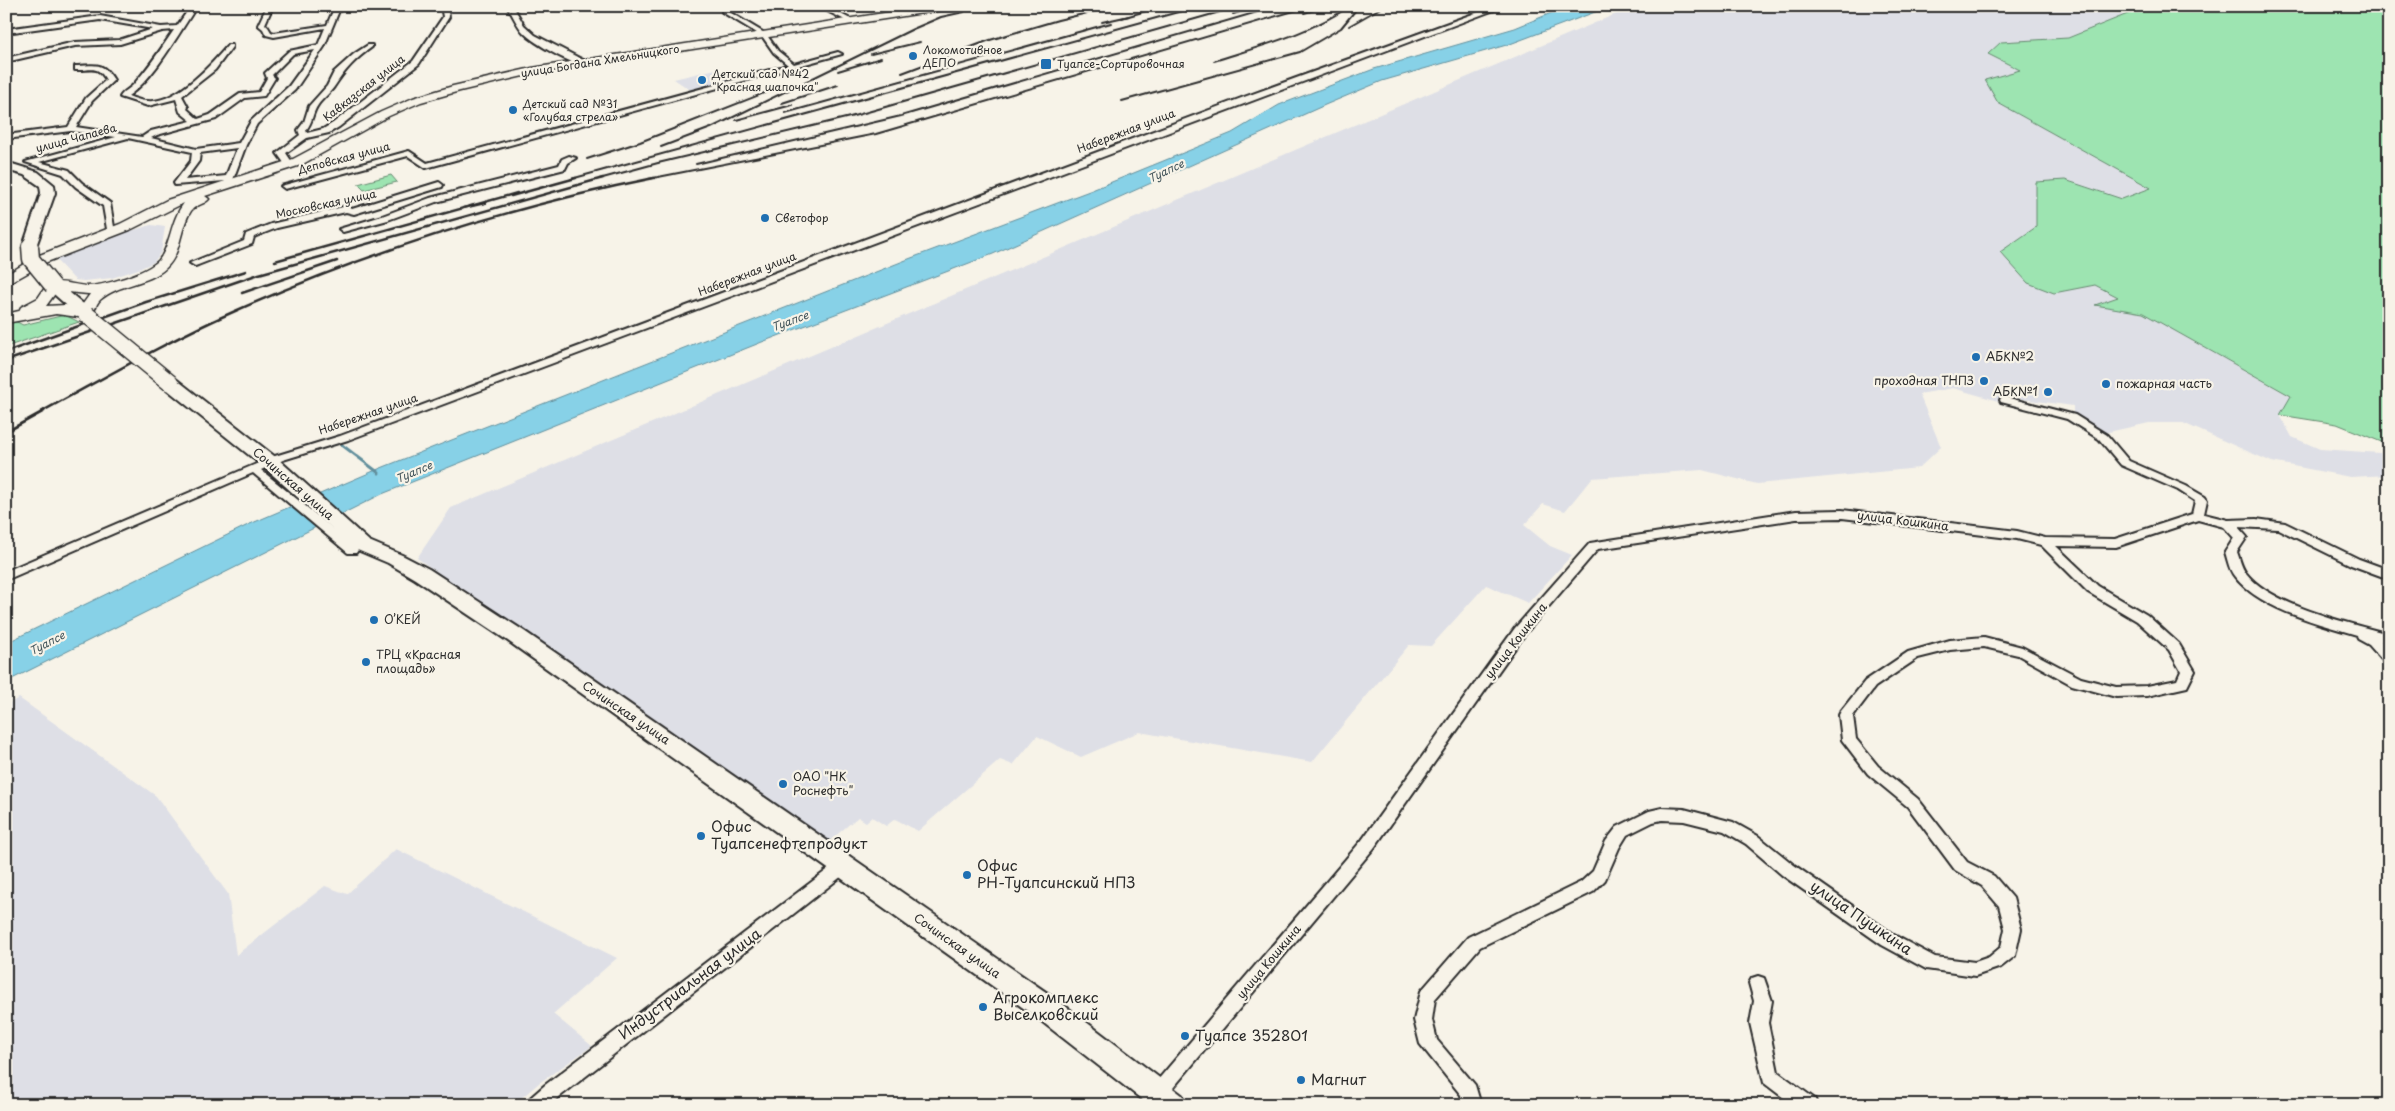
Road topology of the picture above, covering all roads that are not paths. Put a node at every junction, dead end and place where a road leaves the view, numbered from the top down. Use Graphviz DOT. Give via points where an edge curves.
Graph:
graph roads {
  1 [pos="194,6"];
  2 [pos="270,6"];
  3 [pos="338,6"];
  4 [pos="444,6"];
  5 [pos="510,6"];
  6 [pos="646,6"];
  7 [pos="820,6"];
  8 [pos="949,6"];
  9 [pos="1502,6"];
  10 [pos="689,7"];
  11 [pos="934,7"];
  12 [pos="724,11"];
  13 [pos="851,21"];
  14 [pos="177,28"];
  15 [pos="330,28"];
  16 [pos="161,29"];
  17 [pos="6,31"];
  18 [pos="764,35"];
  19 [pos="230,46"];
  20 [pos="370,46"];
  21 [pos="321,47"];
  22 [pos="838,54"];
  23 [pos="6,60"];
  24 [pos="582,63"];
  25 [pos="793,66"];
  26 [pos="78,68"];
  27 [pos="178,96"];
  28 [pos="197,122"];
  29 [pos="72,129"];
  30 [pos="129,136"];
  31 [pos="304,136"];
  32 [pos="6,137"];
  33 [pos="144,139"];
  34 [pos="242,145"];
  35 [pos="196,151"];
  36 [pos="572,158"];
  37 [pos="290,165"];
  38 [pos="6,166"];
  39 [pos="426,166"];
  40 [pos="268,172"];
  41 [pos="229,181"];
  42 [pos="439,185"];
  43 [pos="285,186"];
  44 [pos="433,200"];
  45 [pos="189,205"];
  46 [pos="169,209"];
  47 [pos="141,223"];
  48 [pos="125,227"];
  49 [pos="343,229"];
  50 [pos="175,232"];
  51 [pos="111,233"];
  52 [pos="195,263"];
  53 [pos="140,276"];
  54 [pos="6,281"];
  55 [pos="53,286"];
  56 [pos="86,314"];
  57 [pos="6,319"];
  58 [pos="2005,400"];
  59 [pos="266,466"];
  60 [pos="2198,516"];
  61 [pos="2228,524"];
  62 [pos="2045,542"];
  63 [pos="2355,562"];
  64 [pos="2389,566"];
  65 [pos="2389,575"];
  66 [pos="6,576"];
  67 [pos="2346,627"];
  68 [pos="2389,639"];
  69 [pos="2389,659"];
  70 [pos="845,865"];
  71 [pos="1758,983"];
  72 [pos="1164,1099"];
  73 [pos="536,1105"];
  74 [pos="1472,1105"];
  75 [pos="1808,1105"];
  1 -- 14 [label="street"];
  2 -- 15 [label="street" via="261,25 268,34 323,26"];
  3 -- 15 [label="street"];
  4 -- 31 [label="street, Кавказская улица" via="446,17 416,62 336,125"];
  5 -- 24 [label="street" via="522,27 532,35"];
  6 -- 10 [label="street"];
  7 -- 13 [label="street"];
  8 -- 11 [label="main road, улица Богдана Хмельницкого"];
  9 -- 59 [label="street, Набережная улица"];
  11 -- 13 [label="main road, улица Богдана Хмельницкого"];
  12 -- 18 [label="street"];
  13 -- 18 [label="main road, улица Богдана Хмельницкого"];
  14 -- 16 [label="street"];
  14 -- 27 [label="street" via="146,75 124,97 148,104"];
  15 -- 21 [label="street"];
  16 -- 17 [label="street" via="100,18"];
  16 -- 23 [label="street" via="120,42 74,44"];
  18 -- 24 [label="main road, улица Богдана Хмельницкого"];
  18 -- 25 [label="street" via="776,52"];
  19 -- 27 [label="street" via="206,73"];
  20 -- 31 [label="street" via="356,55 318,98 302,130"];
  21 -- 28 [label="street" via="291,52 268,75 271,78 261,94 243,96 213,117"];
  21 -- 34 [label="street" via="292,88 254,123"];
  22 -- 25 [label="street"];
  24 -- 37 [label="main road, улица Богдана Хмельницкого" via="501,77 417,100 368,122"];
  25 -- 39 [label="street"];
  26 -- 29 [label="street" via="104,70 110,80 89,100"];
  27 -- 28 [label="street" via="183,110"];
  28 -- 33 [label="street" via="154,133"];
  29 -- 30 [label="street"];
  29 -- 32 [label="street"];
  30 -- 33 [label="street"];
  30 -- 51 [label="street, улица Чапаева" via="29,162 66,172 107,204"];
  31 -- 37 [label="street, Кавказская улица" via="281,153"];
  33 -- 35 [label="street"];
  34 -- 35 [label="street"];
  34 -- 41 [label="street"];
  35 -- 41 [label="street" via="196,161 178,183"];
  36 -- 44 [label="street" via="562,167"];
  37 -- 40 [label="main road, улица Богдана Хмельницкого"];
  38 -- 55 [label="highway, Сочинская улица, bridge" via="26,170 48,185 30,246 31,259"];
  39 -- 42 [label="street" via="441,179"];
  39 -- 43 [label="street, Деповская улица" via="409,153"];
  40 -- 41 [label="main road"];
  40 -- 45 [label="main road"];
  41 -- 46 [label="main road"];
  42 -- 44 [label="street" via="432,194"];
  42 -- 52 [label="street, Московская улица" via="351,212 347,209 264,230 249,236 249,242"];
  44 -- 49 [label="street" via="386,218"];
  45 -- 46 [label="main road"];
  45 -- 50 [label="main road"];
  46 -- 47 [label="main road"];
  46 -- 48 [label="main road"];
  46 -- 50 [label="main road"];
  47 -- 48 [label="main road"];
  47 -- 50 [label="main road" via="163,222"];
  48 -- 51 [label="main road"];
  50 -- 53 [label="main road" via="163,264"];
  51 -- 54 [label="main road" via="42,259"];
  53 -- 55 [label="main road" via="88,290"];
  53 -- 56 [label="main road" via="92,298"];
  55 -- 56 [label="highway, Сочинская улица"];
  55 -- 57 [label="main road" via="44,300"];
  56 -- 57 [label="main road" via="69,309 46,310"];
  56 -- 59 [label="highway, Сочинская улица, bridge"];
  58 -- 60 [label="street" via="2071,417 2103,437 2125,462 2201,500"];
  59 -- 66 [label="street, Набережная улица"];
  59 -- 70 [label="highway, Сочинская улица" via="357,548 395,559 422,574"];
  60 -- 61 [label="street"];
  60 -- 62 [label="street, улица Кошкина" via="2116,543"];
  61 -- 63 [label="street" via="2281,526"];
  61 -- 67 [label="street" via="2241,537 2231,552 2239,575 2256,591 2299,611"];
  62 -- 72 [label="street, улица Кошкина" via="1842,514 1796,515 1594,546 1520,631 1368,844"];
  62 -- 74 [label="street, улица Пушкина" via="2093,588 2142,618 2174,646 2188,671 2182,684 2147,691 2116,692 2077,682 2022,652 1984,642 1950,645 1913,655 1870,684 1846,715 1849,740 1873,770 1913,803 1961,866 1988,881 2007,903 2013,929 2009,951 1995,962 1975,969 1932,964 1888,940 1788,870 1752,840 1728,826 1684,816 1662,814 1649,817 1622,831 1599,875 1587,887 1474,942 1427,996 1423,1020 1429,1044 1469,1092"];
  63 -- 64 [label="street"];
  63 -- 65 [label="street"];
  67 -- 68 [label="street"];
  67 -- 69 [label="street" via="2374,642"];
  70 -- 72 [label="highway, Сочинская улица" via="1046,1008"];
  70 -- 73 [label="street, Индустриальная улица"];
  71 -- 75 [label="street" via="1763,1001 1759,1023 1770,1077"];
}
